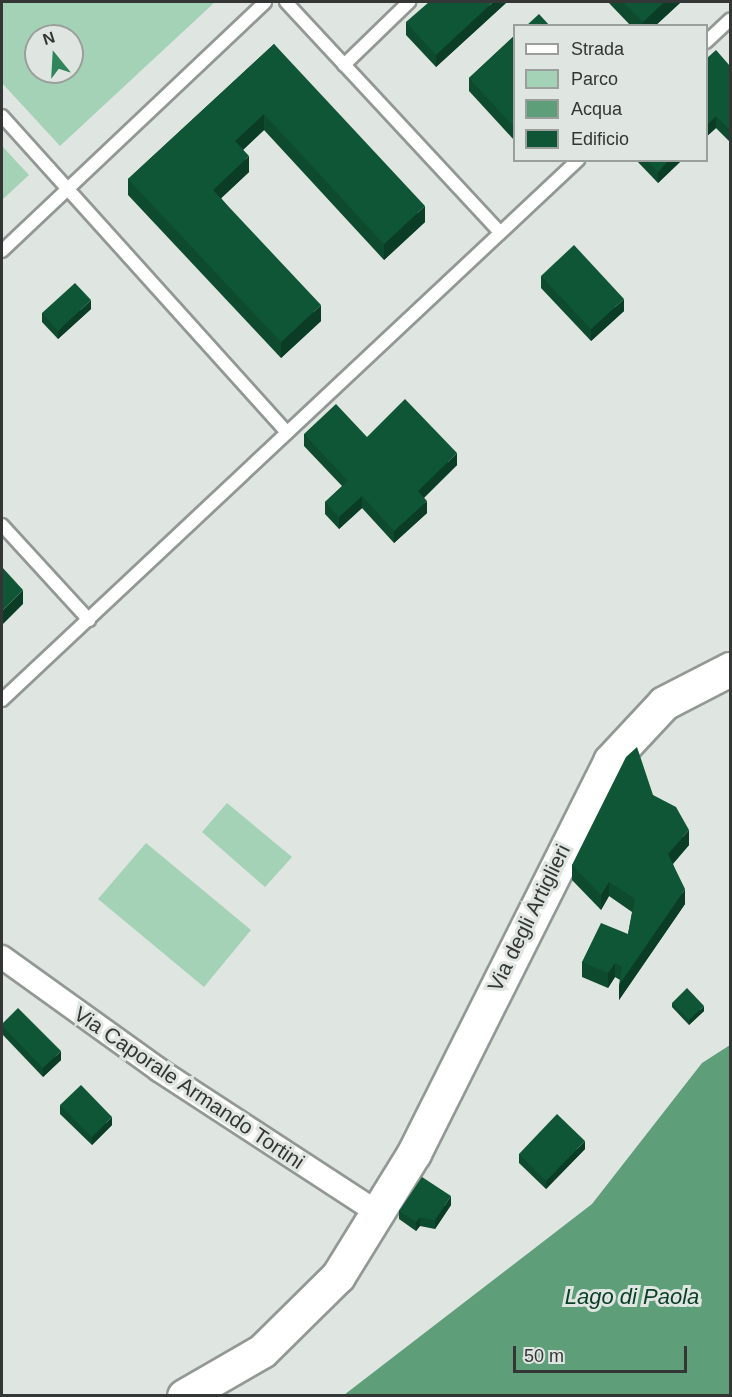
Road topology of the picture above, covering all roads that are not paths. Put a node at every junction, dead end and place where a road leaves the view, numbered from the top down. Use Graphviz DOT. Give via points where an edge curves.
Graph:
graph roads {
  1 [pos="265,2"];
  2 [pos="286,2"];
  3 [pos="409,2"];
  4 [pos="730,20"];
  5 [pos="708,40"];
  6 [pos="344,65"];
  7 [pos="2,116"];
  8 [pos="576,162"];
  9 [pos="68,189"];
  10 [pos="500,232"];
  11 [pos="2,251"];
  12 [pos="287,432"];
  13 [pos="2,525"];
  14 [pos="89,620"];
  15 [pos="730,669"];
  16 [pos="2,700"];
  17 [pos="2,957"];
  18 [pos="380,1214"];
  19 [pos="184,1395"];
  1 -- 9 [label="lane"];
  2 -- 6 [label="lane"];
  3 -- 6 [label="lane"];
  4 -- 5 [label="lane"];
  6 -- 10 [label="lane"];
  7 -- 9 [label="lane"];
  8 -- 10 [label="lane"];
  9 -- 11 [label="lane"];
  9 -- 12 [label="lane"];
  10 -- 12 [label="lane"];
  12 -- 14 [label="lane"];
  13 -- 14 [label="lane"];
  14 -- 16 [label="lane"];
  15 -- 18 [label="street, Via degli Artiglieri" via="664,703 610,761"];
  17 -- 18 [label="street, Via Caporale Armando Tortini" via="168,1077"];
  18 -- 19 [label="street, Via degli Artiglieri" via="338,1276 291,1326 256,1355"];
}
